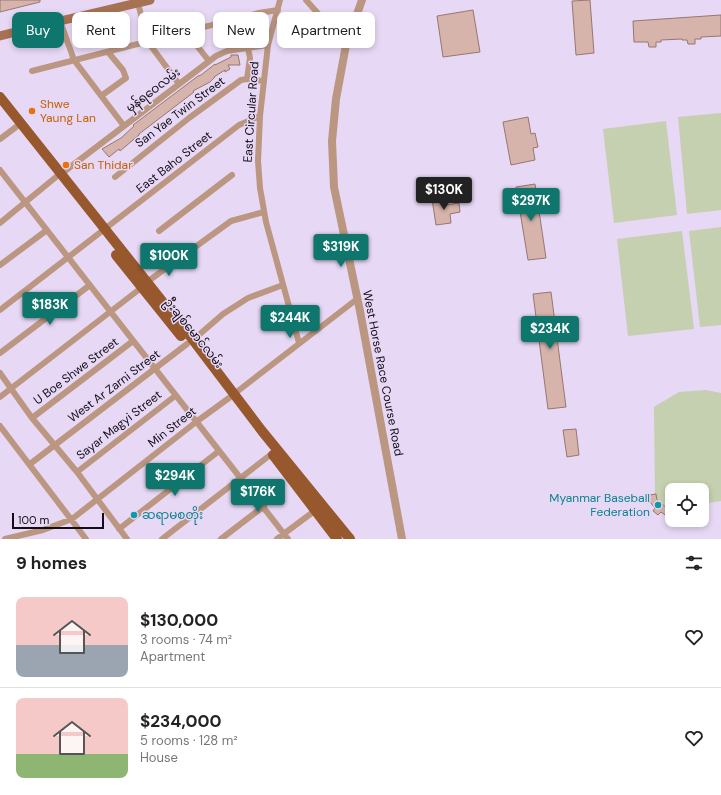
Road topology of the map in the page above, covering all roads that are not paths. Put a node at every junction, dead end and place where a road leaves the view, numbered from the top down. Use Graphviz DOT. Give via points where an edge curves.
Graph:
graph roads {
  1 [pos="150,0"];
  2 [pos="280,0"];
  3 [pos="306,0"];
  4 [pos="362,0"];
  5 [pos="126,3"];
  6 [pos="138,3"];
  7 [pos="278,10"];
  8 [pos="140,12"];
  9 [pos="317,12"];
  10 [pos="358,12"];
  11 [pos="64,20"];
  12 [pos="205,27"];
  13 [pos="64,32"];
  14 [pos="12,33"];
  15 [pos="0,36"];
  16 [pos="269,42"];
  17 [pos="138,44"];
  18 [pos="152,48"];
  19 [pos="198,48"];
  20 [pos="248,48"];
  21 [pos="268,48"];
  22 [pos="345,48"];
  23 [pos="108,52"];
  24 [pos="74,60"];
  25 [pos="208,61"];
  26 [pos="32,71"];
  27 [pos="247,79"];
  28 [pos="263,81"];
  29 [pos="179,84"];
  30 [pos="101,96"];
  31 [pos="0,97"];
  32 [pos="0,107"];
  33 [pos="260,116"];
  34 [pos="124,126"];
  35 [pos="16,127"];
  36 [pos="0,139"];
  37 [pos="0,170"];
  38 [pos="232,175"];
  39 [pos="59,176"];
  40 [pos="115,176"];
  41 [pos="2,178"];
  42 [pos="25,202"];
  43 [pos="264,212"];
  44 [pos="0,223"];
  45 [pos="47,230"];
  46 [pos="159,231"];
  47 [pos="102,232"];
  48 [pos="69,257"];
  49 [pos="0,265"];
  50 [pos="90,285"];
  51 [pos="144,285"];
  52 [pos="283,285"];
  53 [pos="357,299"];
  54 [pos="0,310"];
  55 [pos="111,311"];
  56 [pos="133,341"];
  57 [pos="190,342"];
  58 [pos="299,343"];
  59 [pos="0,353"];
  60 [pos="155,369"];
  61 [pos="0,373"];
  62 [pos="11,389"];
  63 [pos="175,396"];
  64 [pos="232,396"];
  65 [pos="0,397"];
  66 [pos="32,418"];
  67 [pos="196,422"];
  68 [pos="0,426"];
  69 [pos="7,436"];
  70 [pos="0,439"];
  71 [pos="54,445"];
  72 [pos="219,451"];
  73 [pos="274,451"];
  74 [pos="30,464"];
  75 [pos="77,472"];
  76 [pos="240,478"];
  77 [pos="98,500"];
  78 [pos="264,506"];
  79 [pos="319,507"];
  80 [pos="72,519"];
  81 [pos="119,529"];
  82 [pos="284,533"];
  83 [pos="5,539"];
  84 [pos="86,539"];
  85 [pos="127,539"];
  86 [pos="162,539"];
  87 [pos="221,539"];
  88 [pos="277,539"];
  89 [pos="288,539"];
  90 [pos="337,539"];
  91 [pos="350,539"];
  92 [pos="402,539"];
  1 -- 6 [label="main road"];
  2 -- 7 [label="street, East Circular Road"];
  3 -- 9 [label="street"];
  4 -- 10 [label="street, West Horse Race Course Road"];
  5 -- 6 [label="main road"];
  5 -- 11 [label="main road"];
  6 -- 8 [label="street"];
  7 -- 12 [label="street"];
  7 -- 16 [label="street, East Circular Road"];
  13 -- 24 [label="street"];
  14 -- 15 [label="main road"];
  17 -- 23 [label="street"];
  18 -- 29 [label="street"];
  19 -- 25 [label="street"];
  20 -- 25 [label="street, မှန်ရဝေလမ်း" via="227,51"];
  20 -- 27 [label="street" via="250,58"];
  21 -- 28 [label="street, East Circular Road"];
  22 -- 53 [label="street, West Horse Race Course Road" via="335,106 332,141 334,187"];
  23 -- 24 [label="street"];
  23 -- 30 [label="street" via="123,70 126,78"];
  24 -- 26 [label="street"];
  24 -- 30 [label="street"];
  25 -- 29 [label="street, မှန်ရဝေလမ်း"];
  27 -- 28 [label="street"];
  27 -- 40 [label="street, San Yae Twin Street" via="241,80"];
  28 -- 33 [label="street, East Circular Road"];
  29 -- 34 [label="street, မှန်ရဝေလမ်း"];
  30 -- 34 [label="street"];
  31 -- 39 [label="main road, ဦးချစ်မောင်လမ်း"];
  32 -- 35 [label="main road, ဦးချစ်မောင်လမ်း"];
  33 -- 43 [label="street, East Circular Road" via="258,161"];
  33 -- 47 [label="street, East Baho Street" via="239,125"];
  34 -- 39 [label="street, မှန်ရဝေလမ်း"];
  35 -- 36 [label="street"];
  35 -- 39 [label="main road, ဦးချစ်မောင်လမ်း"];
  37 -- 41 [label="street"];
  38 -- 46 [label="street"];
  39 -- 42 [label="street, မှန်ရဝေလမ်း"];
  39 -- 47 [label="main road, ဦးချစ်မောင်လမ်း"];
  41 -- 42 [label="street"];
  42 -- 44 [label="street, မှန်ရဝေလမ်း"];
  42 -- 45 [label="street"];
  43 -- 51 [label="street" via="231,221"];
  43 -- 52 [label="street, East Circular Road"];
  45 -- 48 [label="street"];
  45 -- 49 [label="street"];
  47 -- 48 [label="street, East Baho Street"];
  47 -- 51 [label="main road, ဦးချစ်မောင်လမ်း"];
  48 -- 50 [label="street"];
  48 -- 54 [label="street, East Baho Street"];
  50 -- 55 [label="street"];
  50 -- 59 [label="street"];
  51 -- 55 [label="street"];
  51 -- 57 [label="main road, ဦးချစ်မောင်လမ်း"];
  52 -- 57 [label="street, West Ar Zarni Street" via="248,298"];
  52 -- 58 [label="street, East Circular Road"];
  53 -- 58 [label="street, Min Street"];
  53 -- 92 [label="street, West Horse Race Course Road"];
  55 -- 56 [label="street"];
  55 -- 62 [label="street"];
  56 -- 60 [label="street"];
  56 -- 66 [label="street, U Boe Shwe Street"];
  57 -- 60 [label="street, West Ar Zarni Street"];
  57 -- 64 [label="main road, ဦးချစ်မောင်လမ်း"];
  58 -- 64 [label="street, Min Street"];
  60 -- 63 [label="street"];
  60 -- 71 [label="street, West Ar Zarni Street"];
  61 -- 62 [label="street"];
  62 -- 65 [label="street"];
  62 -- 66 [label="street"];
  63 -- 67 [label="street"];
  63 -- 75 [label="street, Sayar Magyi Street"];
  64 -- 67 [label="street, Min Street"];
  64 -- 73 [label="main road, ဦးချစ်မောင်လမ်း"];
  66 -- 71 [label="street"];
  67 -- 72 [label="street"];
  67 -- 77 [label="street, Min Street"];
  68 -- 69 [label="street"];
  69 -- 70 [label="street"];
  69 -- 74 [label="street"];
  71 -- 74 [label="street, West Ar Zarni Street"];
  71 -- 75 [label="street"];
  72 -- 76 [label="street"];
  72 -- 81 [label="street"];
  73 -- 76 [label="street"];
  73 -- 79 [label="main road, ဦးချစ်မောင်လမ်း"];
  74 -- 80 [label="street"];
  75 -- 77 [label="street"];
  76 -- 78 [label="street"];
  76 -- 86 [label="street"];
  77 -- 80 [label="street, Min Street"];
  77 -- 81 [label="street"];
  78 -- 82 [label="street"];
  78 -- 87 [label="street"];
  79 -- 82 [label="street"];
  79 -- 90 [label="main road, ဦးချစ်မောင်လမ်း"];
  79 -- 91 [label="main road"];
  80 -- 83 [label="street, Min Street" via="43,530"];
  80 -- 84 [label="street"];
  81 -- 85 [label="street"];
  82 -- 88 [label="street"];
  82 -- 89 [label="street"];
}
